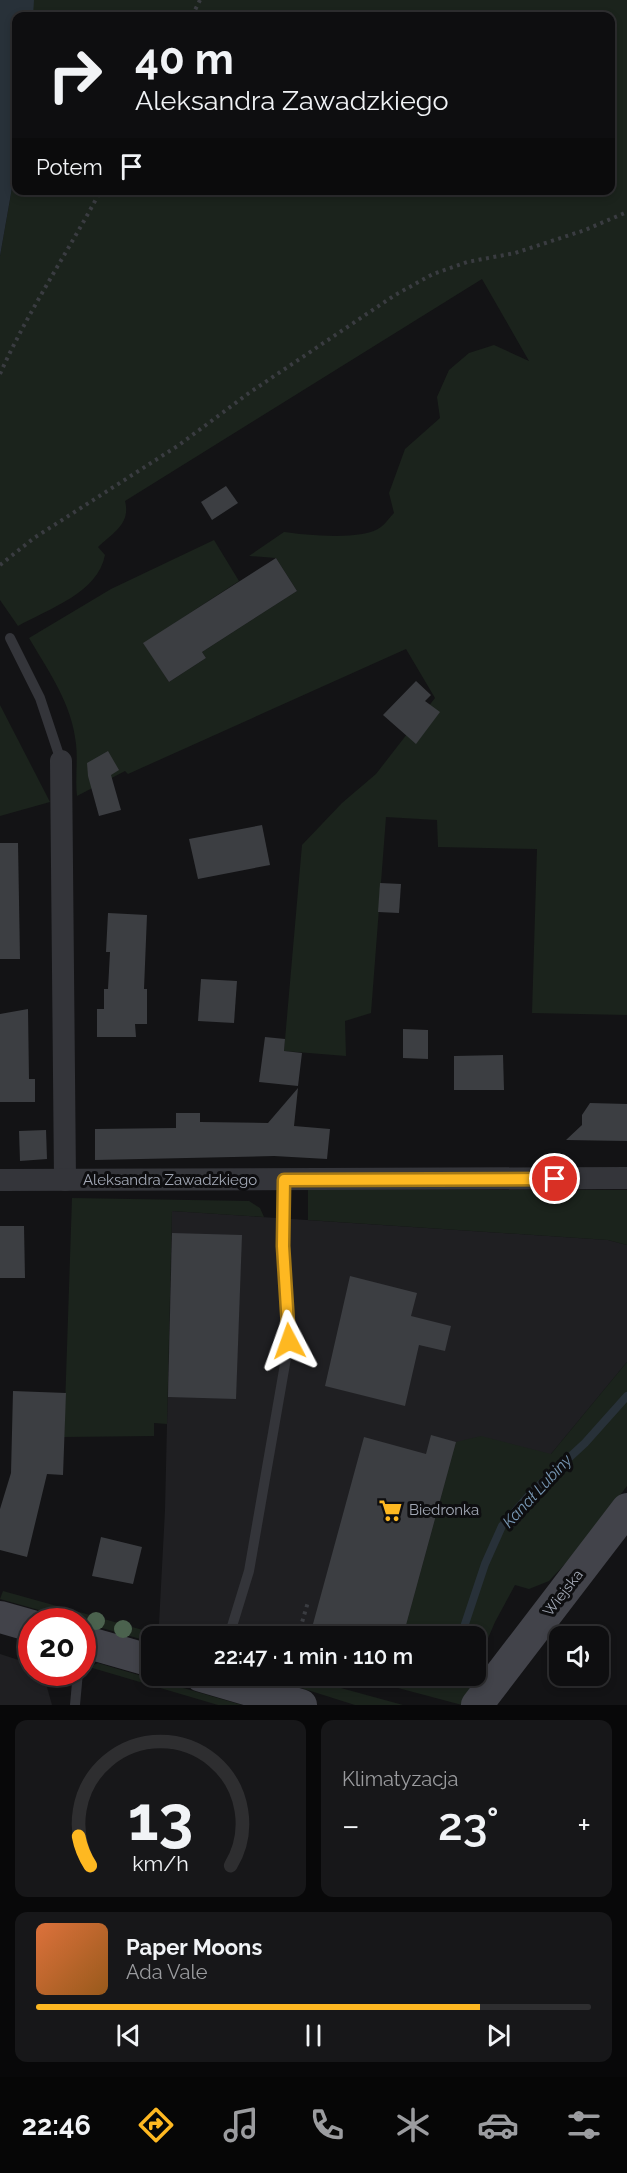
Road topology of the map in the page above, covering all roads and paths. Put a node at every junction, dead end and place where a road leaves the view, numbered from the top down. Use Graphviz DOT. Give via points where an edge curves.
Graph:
graph roads {
  1 [pos="98,195"];
  2 [pos="627,212"];
  3 [pos="0,374"];
  4 [pos="0,565"];
  5 [pos="10,638"];
  6 [pos="61,761"];
  7 [pos="627,1178"];
  8 [pos="0,1180"];
  9 [pos="64,1180"];
  10 [pos="284,1180"];
  11 [pos="627,1509"];
  12 [pos="309,1602"];
  13 [pos="0,1617"];
  14 [pos="18,1622"];
  15 [pos="232,1626"];
  16 [pos="302,1626"];
  17 [pos="96,1645"];
  18 [pos="141,1658"];
  19 [pos="77,1686"];
  20 [pos="240,1686"];
  21 [pos="75,1705"];
  22 [pos="301,1705"];
  23 [pos="477,1705"];
  1 -- 3 [label="path"];
  2 -- 4 [label="path" via="525,250 466,262 395,295 179,445 34,538"];
  5 -- 6 [label="lane" via="40,698"];
  6 -- 9 [label="street"];
  7 -- 10 [label="street, Aleksandra Zawadzkiego"];
  8 -- 9 [label="street, Aleksandra Zawadzkiego"];
  9 -- 10 [label="street, Aleksandra Zawadzkiego"];
  10 -- 15 [label="lane" via="283,1246 289,1341 249,1571"];
  11 -- 23 [label="street, Wiejska"];
  12 -- 16 [label="path"];
  13 -- 14 [label="street"];
  17 -- 18 [label="street"];
  19 -- 21 [label="lane"];
  20 -- 22 [label="street"];
}
